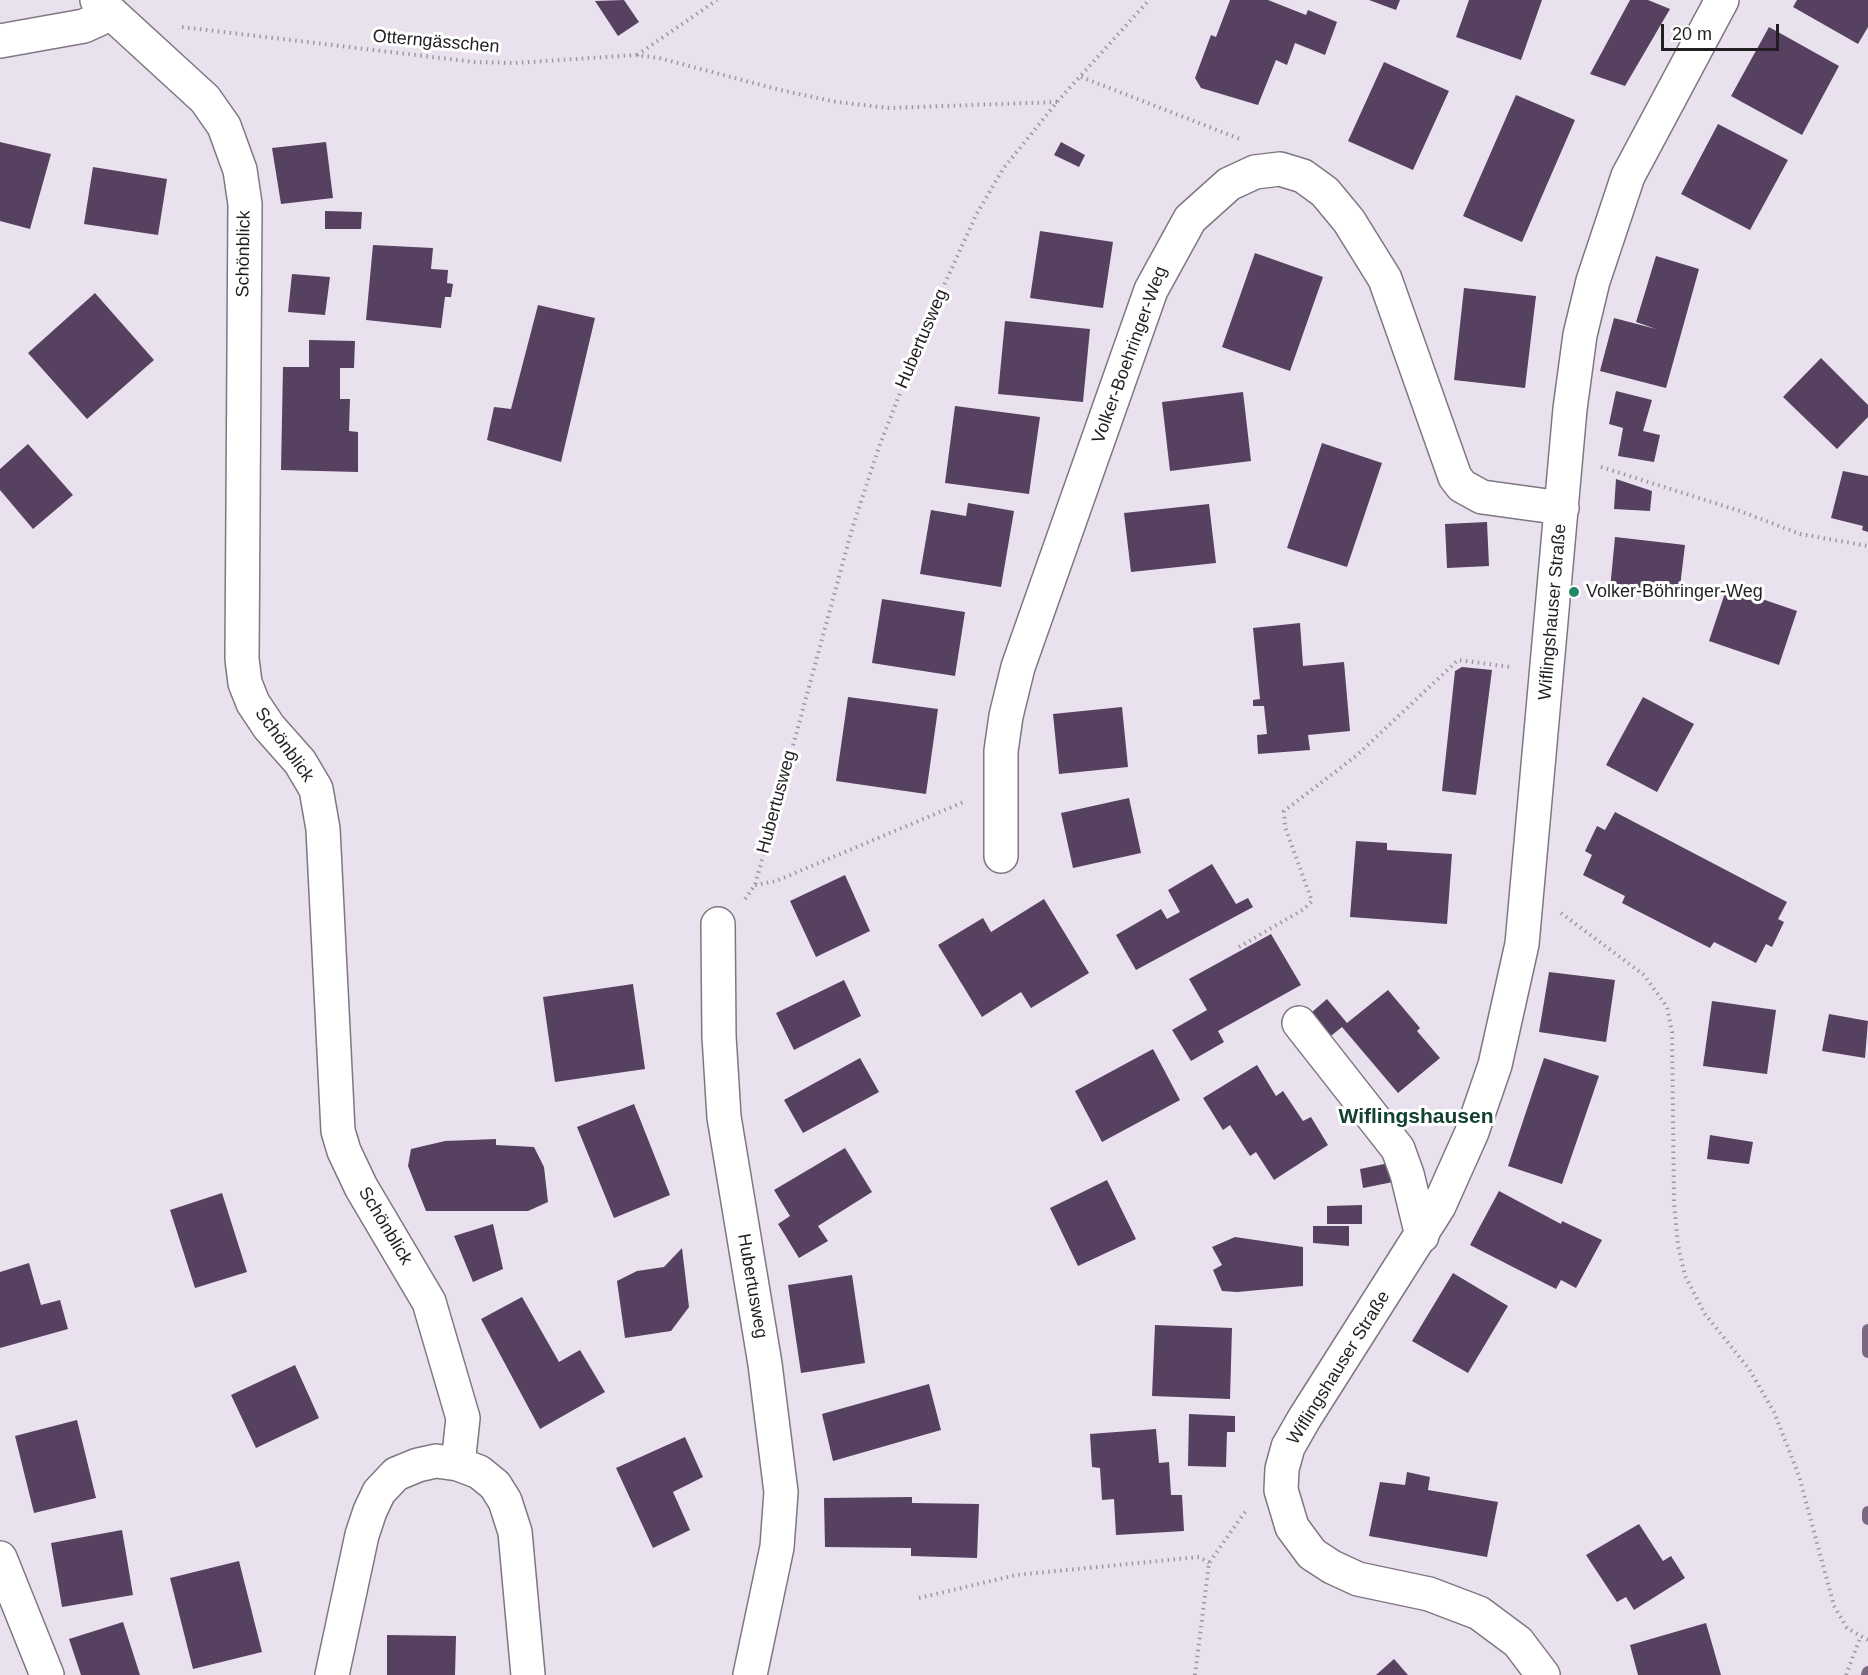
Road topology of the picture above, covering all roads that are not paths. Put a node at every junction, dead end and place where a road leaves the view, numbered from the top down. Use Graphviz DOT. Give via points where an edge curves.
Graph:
graph roads {
  1 [pos="1722,0"];
  2 [pos="104,7"];
  3 [pos="0,40"];
  4 [pos="1562,508"];
  5 [pos="1001,856"];
  6 [pos="718,924"];
  7 [pos="1299,1023"];
  8 [pos="1422,1236"];
  9 [pos="458,1464"];
  10 [pos="0,1558"];
  11 [pos="47,1675"];
  12 [pos="332,1675"];
  13 [pos="528,1675"];
  14 [pos="750,1675"];
  15 [pos="1543,1675"];
  1 -- 4 [label="street, Wiflingshauser Straße" via="1638,153 1612,216 1580,335"];
  2 -- 3 [label="street, Schönblick" via="84,26"];
  2 -- 9 [label="street, Schönblick" via="194,87 215,112 231,140 240,170 244,204 245,683 269,727 300,762 316,789 322,829 338,1131 362,1187 429,1302 463,1418"];
  4 -- 5 [label="street, Volker-Boehringer-Weg" via="1482,497 1462,486 1450,468 1392,297 1375,261 1325,192 1291,171 1267,169 1228,184 1198,209 1150,290 1018,667 1003,731"];
  4 -- 8 [label="street, Wiflingshauser Straße" via="1517,971 1484,1100 1451,1184"];
  6 -- 14 [label="street, Hubertusweg" via="724,1117 765,1364 781,1492 777,1547"];
  7 -- 8 [label="street" via="1398,1149"];
  8 -- 15 [label="street, Wiflingshauser Straße" via="1288,1447 1281,1490 1288,1518 1297,1536 1323,1561 1358,1579 1429,1594 1479,1613 1518,1642"];
  9 -- 12 [label="street" via="436,1461 409,1468 396,1474 379,1492 362,1535"];
  9 -- 13 [label="street" via="479,1472 495,1485 511,1514"];
  10 -- 11 [label="street"];
}
